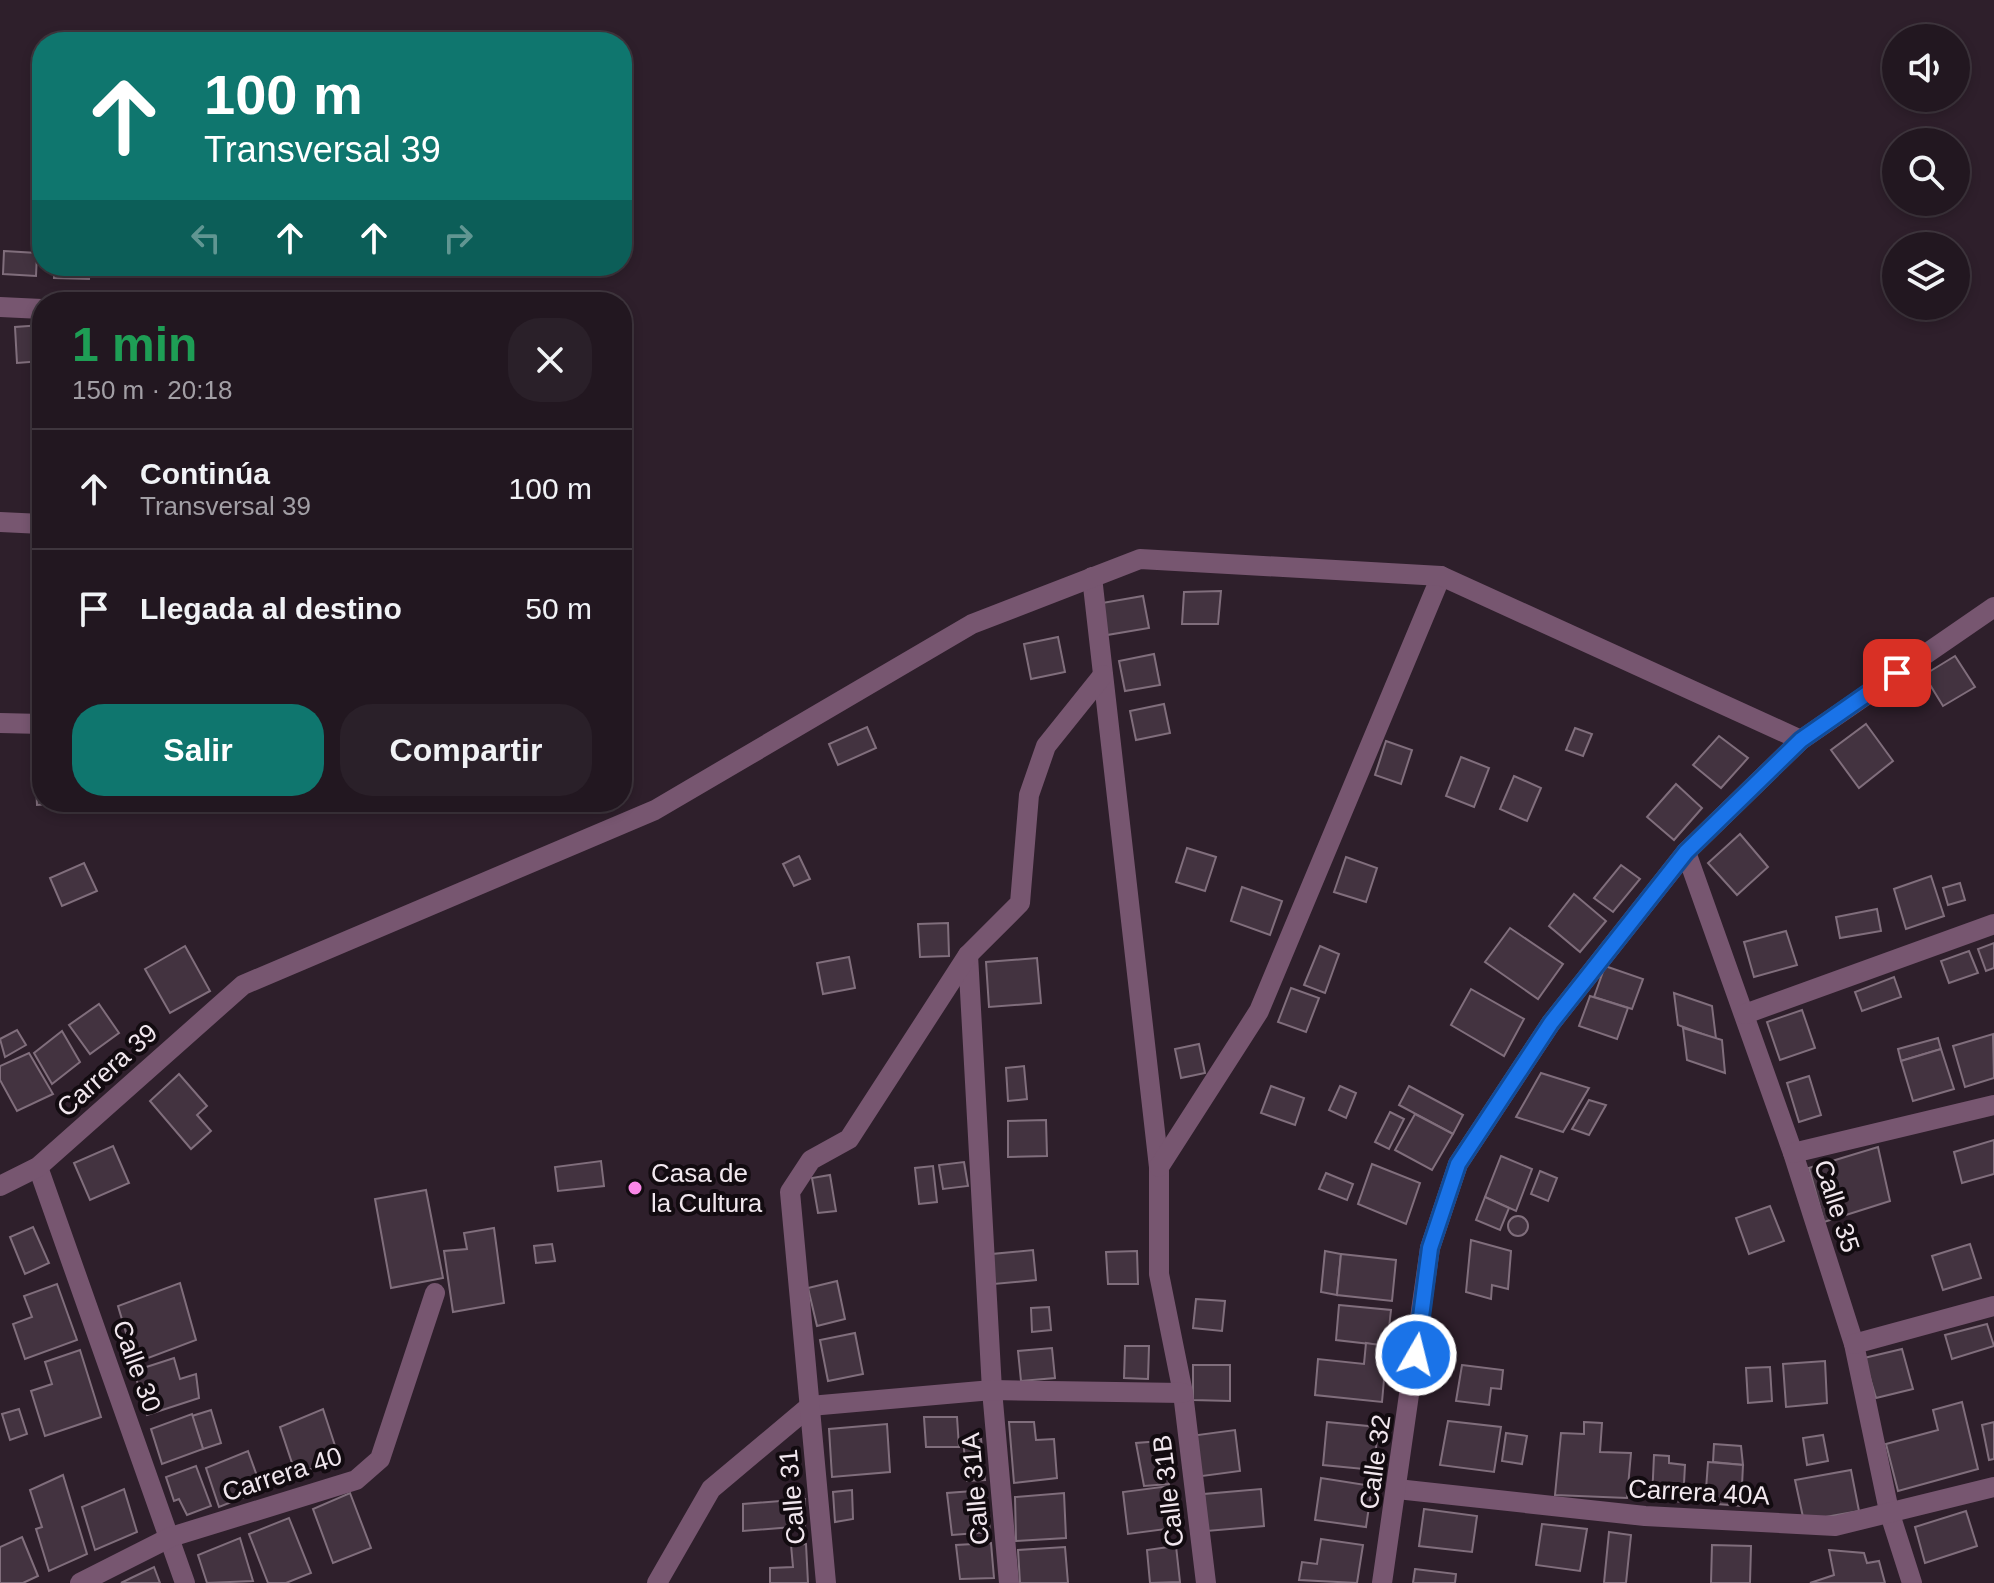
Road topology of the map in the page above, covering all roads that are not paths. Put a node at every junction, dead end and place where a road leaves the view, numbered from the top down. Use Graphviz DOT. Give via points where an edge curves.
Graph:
graph roads {
  1 [pos="0,307"];
  2 [pos="32,309"];
  3 [pos="0,522"];
  4 [pos="32,524"];
  5 [pos="1441,576"];
  6 [pos="1092,577"];
  7 [pos="1994,607"];
  8 [pos="1103,675"];
  9 [pos="0,723"];
  10 [pos="32,724"];
  11 [pos="1801,740"];
  12 [pos="1686,852"];
  13 [pos="1994,924"];
  14 [pos="968,955"];
  15 [pos="1745,1014"];
  16 [pos="1994,1105"];
  17 [pos="1793,1153"];
  18 [pos="38,1167"];
  19 [pos="1159,1167"];
  20 [pos="0,1186"];
  21 [pos="435,1293"];
  22 [pos="1994,1306"];
  23 [pos="1854,1344"];
  24 [pos="992,1390"];
  25 [pos="1183,1393"];
  26 [pos="810,1406"];
  27 [pos="1994,1487"];
  28 [pos="1397,1489"];
  29 [pos="1889,1511"];
  30 [pos="171,1537"];
  31 [pos="80,1583"];
  32 [pos="185,1583"];
  33 [pos="657,1583"];
  34 [pos="826,1583"];
  35 [pos="1009,1583"];
  36 [pos="1206,1583"];
  37 [pos="1382,1583"];
  38 [pos="1912,1583"];
  1 -- 2 [label="street"];
  3 -- 4 [label="street"];
  5 -- 6 [label="street, Carrera 39" via="1140,559"];
  5 -- 11 [label="street"];
  5 -- 19 [label="street" via="1259,1011"];
  6 -- 8 [label="street, Calle 31B"];
  6 -- 18 [label="street, Carrera 39" via="972,624 655,810 243,985"];
  7 -- 11 [label="street, Calle 32"];
  8 -- 14 [label="street, Calle 31" via="1046,746 1029,795 1020,903"];
  8 -- 19 [label="street, Calle 31B"];
  9 -- 10 [label="street"];
  11 -- 12 [label="street, Calle 32"];
  12 -- 15 [label="street, Calle 35"];
  12 -- 28 [label="street, Calle 32" via="1551,1023 1458,1164 1430,1248"];
  13 -- 15 [label="street"];
  14 -- 24 [label="street, Calle 31A"];
  14 -- 26 [label="street, Calle 31" via="849,1139 811,1160 790,1192"];
  15 -- 17 [label="street, Calle 35"];
  16 -- 17 [label="street"];
  17 -- 23 [label="street, Calle 35"];
  18 -- 20 [label="street, Carrera 39"];
  18 -- 30 [label="street, Calle 30"];
  19 -- 25 [label="street, Calle 31B" via="1159,1274"];
  21 -- 30 [label="street, Carrera 40" via="380,1459 356,1480"];
  22 -- 23 [label="street"];
  23 -- 29 [label="street, Calle 35"];
  24 -- 25 [label="street"];
  24 -- 26 [label="street"];
  24 -- 35 [label="street, Calle 31A"];
  25 -- 36 [label="street, Calle 31B"];
  26 -- 33 [label="street" via="711,1489"];
  26 -- 34 [label="street, Calle 31"];
  27 -- 29 [label="street, Carrera 40A"];
  28 -- 29 [label="street, Carrera 40A" via="1645,1516 1835,1526"];
  28 -- 37 [label="street, Calle 32"];
  29 -- 38 [label="street, Calle 35"];
  30 -- 31 [label="street, Carrera 40"];
  30 -- 32 [label="street, Calle 30"];
}
